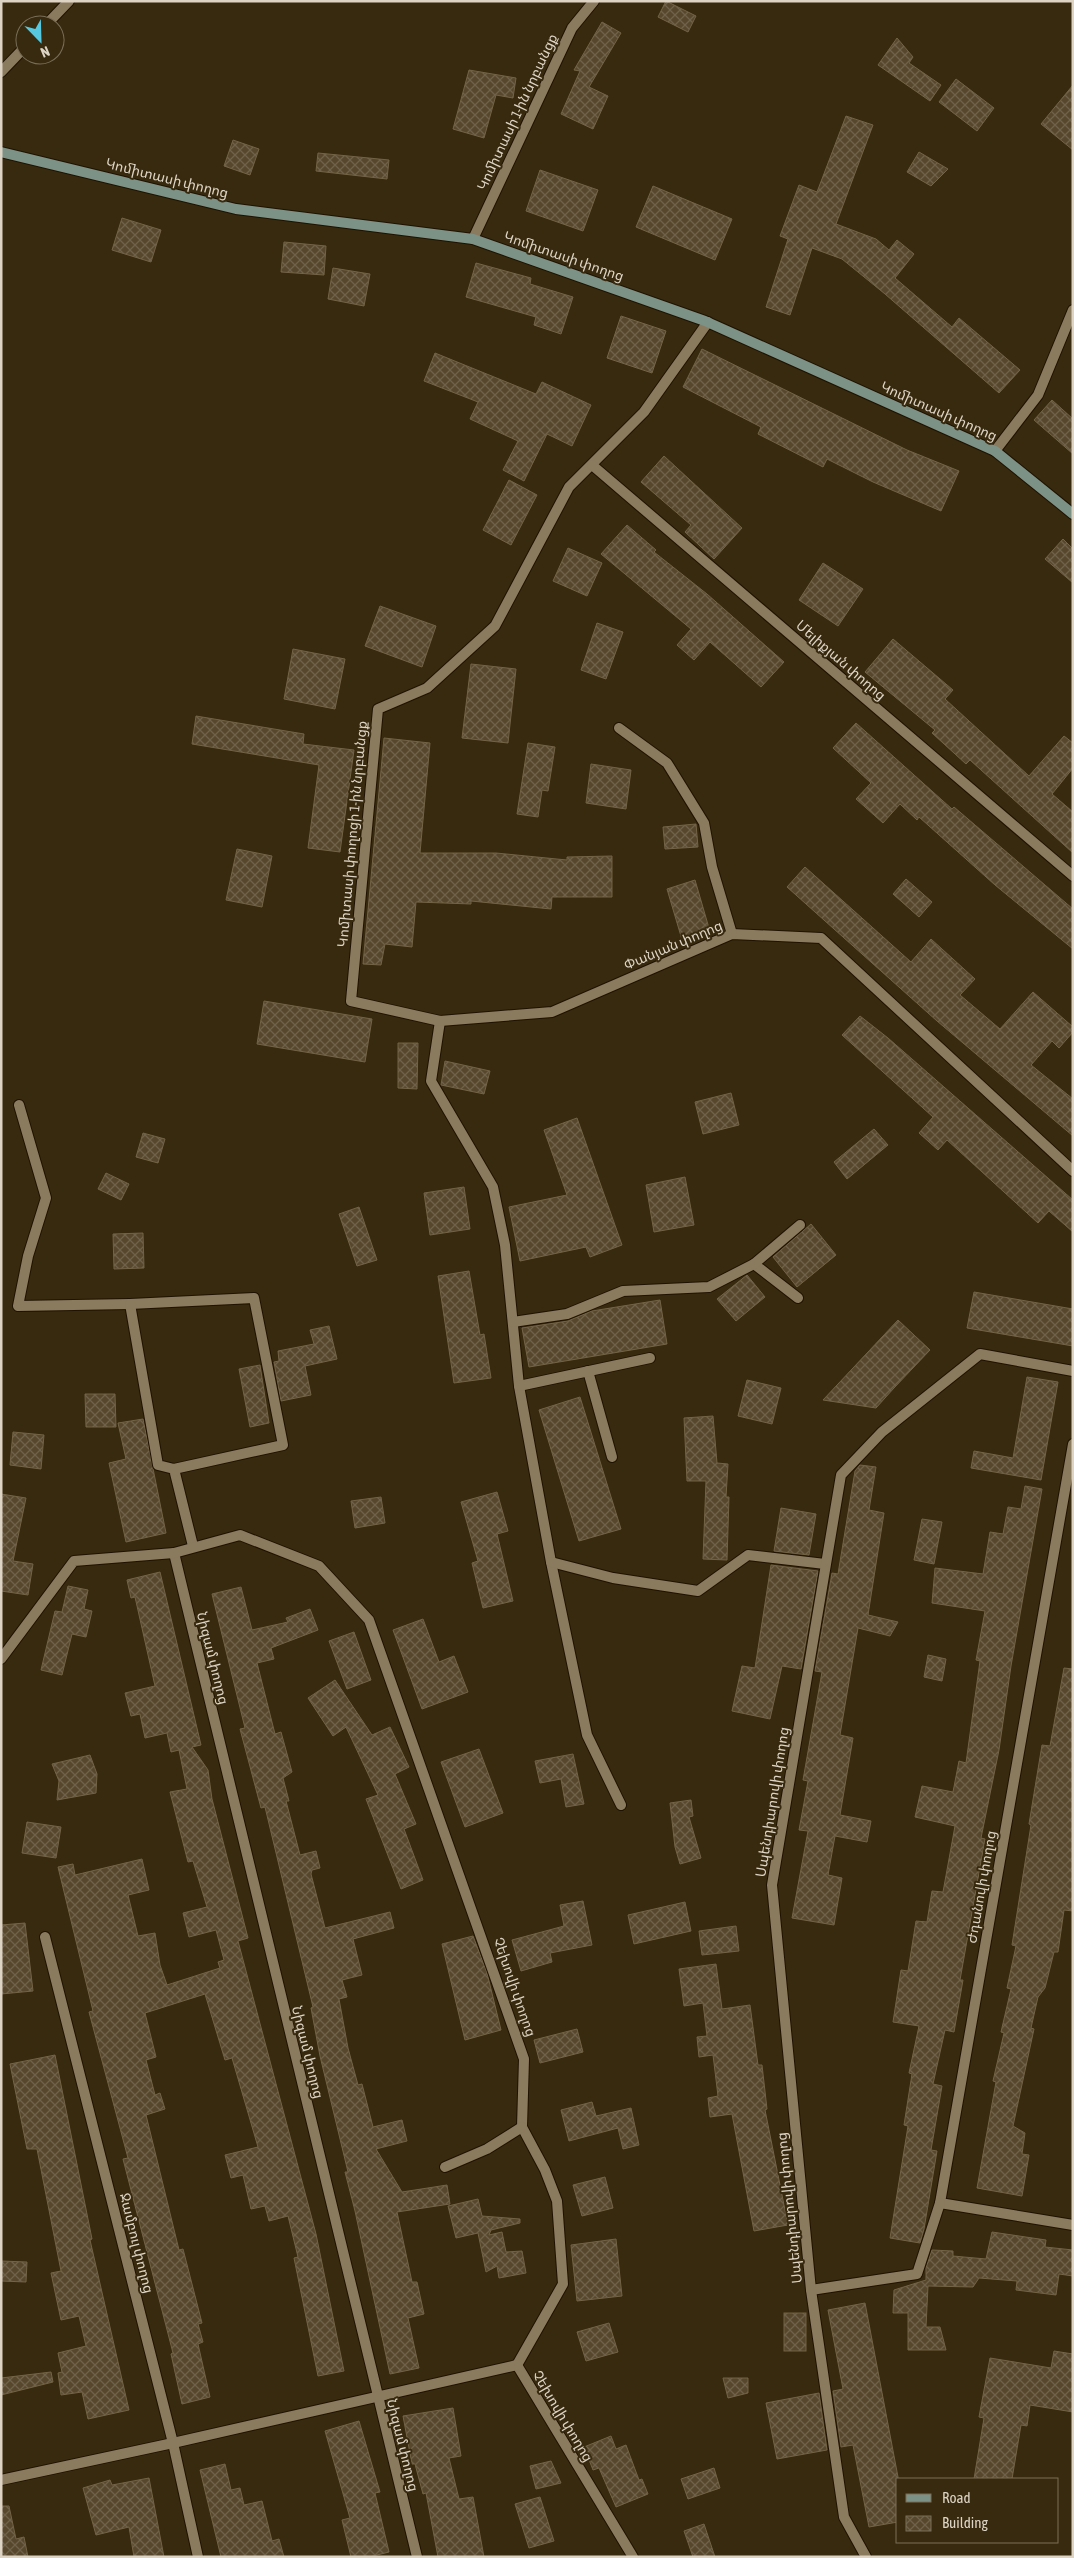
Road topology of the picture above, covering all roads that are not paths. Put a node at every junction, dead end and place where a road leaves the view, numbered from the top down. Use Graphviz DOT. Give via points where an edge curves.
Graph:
graph roads {
  1 [pos="69,1"];
  2 [pos="594,1"];
  3 [pos="56,15"];
  4 [pos="15,57"];
  5 [pos="1,72"];
  6 [pos="1,152"];
  7 [pos="473,239"];
  8 [pos="1073,310"];
  9 [pos="708,322"];
  10 [pos="995,451"];
  11 [pos="592,465"];
  12 [pos="1073,514"];
  13 [pos="618,728"];
  14 [pos="1073,876"];
  15 [pos="732,934"];
  16 [pos="351,1002"];
  17 [pos="440,1020"];
  18 [pos="19,1105"];
  19 [pos="1073,1171"];
  20 [pos="800,1225"];
  21 [pos="754,1264"];
  22 [pos="798,1298"];
  23 [pos="130,1304"];
  24 [pos="513,1322"];
  25 [pos="650,1358"];
  26 [pos="588,1371"];
  27 [pos="1073,1371"];
  28 [pos="519,1386"];
  29 [pos="1073,1444"];
  30 [pos="612,1457"];
  31 [pos="174,1469"];
  32 [pos="193,1546"];
  33 [pos="174,1553"];
  34 [pos="551,1562"];
  35 [pos="826,1564"];
  36 [pos="1,1659"];
  37 [pos="621,1805"];
  38 [pos="45,1937"];
  39 [pos="522,2127"];
  40 [pos="445,2167"];
  41 [pos="940,2203"];
  42 [pos="1073,2225"];
  43 [pos="811,2290"];
  44 [pos="517,2365"];
  45 [pos="377,2397"];
  46 [pos="173,2443"];
  47 [pos="1,2480"];
  48 [pos="198,2557"];
  49 [pos="417,2557"];
  50 [pos="633,2557"];
  51 [pos="866,2557"];
  1 -- 3 [label="street"];
  2 -- 7 [label="street, Կոմիտասի 1-ին նրբանցք" via="572,28"];
  4 -- 5 [label="street"];
  6 -- 7 [label="main road, Կոմիտասի փողոց" via="236,209"];
  7 -- 9 [label="main road, Կոմիտասի փողոց"];
  8 -- 10 [label="street" via="1038,395"];
  9 -- 10 [label="main road, Կոմիտասի փողոց"];
  9 -- 11 [label="street, Կոմիտասի փողոցի 1-ին նրբանցք" via="644,412"];
  10 -- 12 [label="main road, Կոմիտասի փողոց"];
  11 -- 14 [label="street, Մելիքյան փողոց"];
  11 -- 16 [label="street, Կոմիտասի փողոցի 1-ին նրբանցք" via="569,487 495,626 427,688 378,709"];
  13 -- 15 [label="street" via="667,763 704,823 712,867"];
  15 -- 17 [label="street, Փանյան փողոց" via="552,1012"];
  15 -- 19 [label="street, Փանյան փողոց" via="821,938"];
  16 -- 17 [label="street, Փանյան փողոց"];
  17 -- 24 [label="street" via="431,1081 493,1187 505,1244"];
  18 -- 23 [label="street" via="46,1198 28,1256 18,1306"];
  20 -- 21 [label="street"];
  21 -- 22 [label="street"];
  21 -- 24 [label="street" via="710,1286 623,1291 567,1314"];
  23 -- 31 [label="street" via="158,1465"];
  23 -- 31 [label="street" via="254,1298 283,1445"];
  24 -- 28 [label="street"];
  25 -- 26 [label="street"];
  26 -- 28 [label="street"];
  26 -- 30 [label="street"];
  27 -- 35 [label="street, Սպենդիարովի փողոց" via="980,1354 882,1432 841,1475"];
  28 -- 34 [label="street"];
  29 -- 41 [label="street, Ժդանովի փողոց"];
  31 -- 32 [label="street"];
  32 -- 33 [label="street, Չեխովի փողոց"];
  32 -- 39 [label="street, Չեխովի փողոց" via="240,1535 319,1566 369,1620 500,1983 524,2059"];
  33 -- 36 [label="street, Չեխովի փողոց" via="74,1561"];
  33 -- 45 [label="street, Նիզամ փողոց"];
  34 -- 35 [label="street" via="612,1578 698,1591 748,1555"];
  34 -- 37 [label="street" via="587,1735"];
  35 -- 43 [label="street, Սպենդիարովի փողոց" via="772,1885"];
  38 -- 46 [label="street, Ջամբուլ փողոց"];
  39 -- 40 [label="street" via="487,2149"];
  39 -- 44 [label="street, Չեխովի փողոց" via="558,2201 562,2284"];
  41 -- 42 [label="street"];
  41 -- 43 [label="street, Ժդանովի փողոց" via="917,2274"];
  43 -- 51 [label="street, Սպենդիարովի փողոց" via="844,2517"];
  44 -- 45 [label="street"];
  44 -- 50 [label="street, Չեխովի փողոց"];
  45 -- 46 [label="street"];
  45 -- 49 [label="street, Նիզամ փողոց"];
  46 -- 47 [label="street"];
  46 -- 48 [label="street, Ջամբուլ փողոց"];
}
